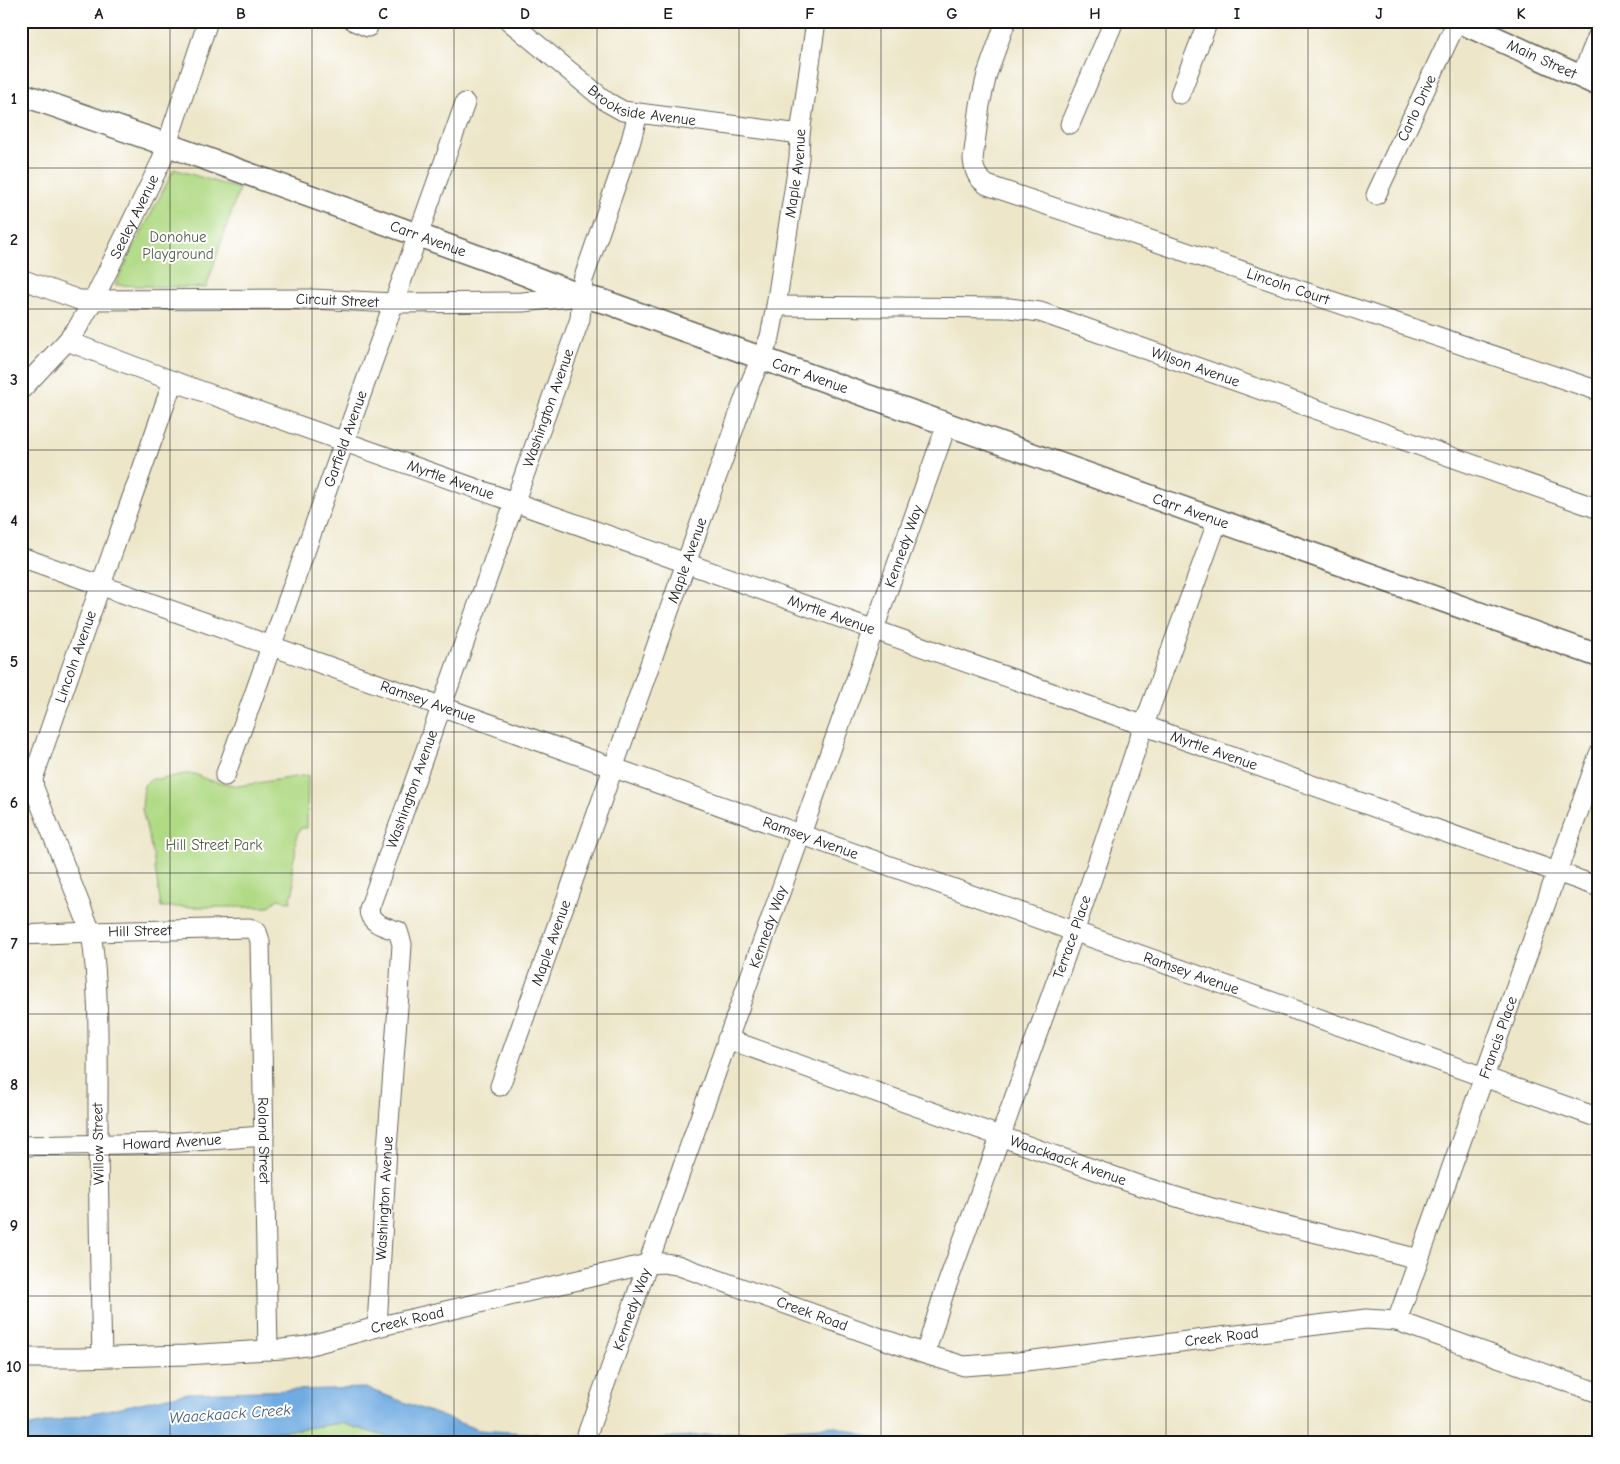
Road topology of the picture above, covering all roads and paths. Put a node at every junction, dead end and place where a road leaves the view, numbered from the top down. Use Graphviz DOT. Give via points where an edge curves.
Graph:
graph roads {
  1 [pos="208,21"];
  2 [pos="509,21"];
  3 [pos="816,21"];
  4 [pos="1006,21"];
  5 [pos="1114,21"];
  6 [pos="1208,21"];
  7 [pos="1457,21"];
  8 [pos="1599,33"];
  9 [pos="1590,81"];
  10 [pos="21,94"];
  11 [pos="1180,94"];
  12 [pos="465,103"];
  13 [pos="638,114"];
  14 [pos="1070,124"];
  15 [pos="800,134"];
  16 [pos="168,145"];
  17 [pos="1376,195"];
  18 [pos="418,235"];
  19 [pos="21,279"];
  20 [pos="581,296"];
  21 [pos="94,299"];
  22 [pos="394,303"];
  23 [pos="776,306"];
  24 [pos="67,341"];
  25 [pos="761,358"];
  26 [pos="173,381"];
  27 [pos="21,390"];
  28 [pos="1599,391"];
  29 [pos="947,424"];
  30 [pos="344,441"];
  31 [pos="515,502"];
  32 [pos="1599,509"];
  33 [pos="1218,520"];
  34 [pos="21,557"];
  35 [pos="686,562"];
  36 [pos="102,585"];
  37 [pos="874,630"];
  38 [pos="272,646"];
  39 [pos="1599,656"];
  40 [pos="442,706"];
  41 [pos="1144,725"];
  42 [pos="1599,754"];
  43 [pos="613,767"];
  44 [pos="225,776"];
  45 [pos="801,834"];
  46 [pos="1557,872"];
  47 [pos="1599,887"];
  48 [pos="91,932"];
  49 [pos="257,932"];
  50 [pos="1074,932"];
  51 [pos="21,935"];
  52 [pos="727,1039"];
  53 [pos="1484,1077"];
  54 [pos="500,1086"];
  55 [pos="1599,1118"];
  56 [pos="264,1136"];
  57 [pos="1001,1136"];
  58 [pos="98,1145"];
  59 [pos="21,1146"];
  60 [pos="1418,1259"];
  61 [pos="647,1264"];
  62 [pos="1397,1321"];
  63 [pos="377,1327"];
  64 [pos="268,1350"];
  65 [pos="925,1354"];
  66 [pos="102,1357"];
  67 [pos="21,1358"];
  68 [pos="1599,1393"];
  69 [pos="586,1437"];
  1 -- 16 [label="street, Seeley Avenue"];
  2 -- 13 [label="street, Brookside Avenue" via="607,102 623,111"];
  3 -- 15 [label="street, Maple Avenue"];
  4 -- 28 [label="street, Lincoln Court" via="987,74 973,159 980,180 987,185"];
  5 -- 14 [label="street"];
  6 -- 11 [label="street"];
  7 -- 9 [label="street, Main Street"];
  7 -- 17 [label="street, Carlo Drive"];
  8 -- 9 [label="street"];
  10 -- 16 [label="street, Carr Avenue"];
  12 -- 18 [label="street, Garfield Avenue"];
  13 -- 15 [label="street, Brookside Avenue"];
  13 -- 20 [label="street, Washington Avenue" via="583,280"];
  15 -- 23 [label="street, Maple Avenue" via="798,167"];
  16 -- 18 [label="street, Carr Avenue"];
  16 -- 21 [label="street, Seeley Avenue"];
  18 -- 20 [label="street, Carr Avenue"];
  18 -- 22 [label="street, Garfield Avenue"];
  19 -- 21 [label="street, Circuit Street" via="79,300"];
  20 -- 22 [label="street, Circuit Street" via="523,302"];
  20 -- 25 [label="street, Carr Avenue"];
  20 -- 31 [label="street, Washington Avenue" via="580,319"];
  21 -- 22 [label="street, Circuit Street" via="312,299"];
  21 -- 24 [label="street, Seeley Avenue"];
  22 -- 30 [label="street, Garfield Avenue"];
  23 -- 25 [label="street, Maple Avenue" via="770,336"];
  23 -- 32 [label="street, Wilson Avenue" via="1008,308 1040,312"];
  24 -- 26 [label="street, Myrtle Avenue"];
  24 -- 27 [label="street, Seeley Avenue"];
  25 -- 29 [label="street, Carr Avenue"];
  25 -- 35 [label="street, Maple Avenue"];
  26 -- 30 [label="street, Myrtle Avenue"];
  26 -- 36 [label="street, Lincoln Avenue"];
  29 -- 33 [label="street, Carr Avenue"];
  29 -- 37 [label="street, Kennedy Way"];
  30 -- 31 [label="street, Myrtle Avenue"];
  30 -- 38 [label="street, Garfield Avenue"];
  31 -- 35 [label="street, Myrtle Avenue"];
  31 -- 40 [label="street, Washington Avenue"];
  33 -- 39 [label="street, Carr Avenue"];
  33 -- 41 [label="street, Terrace Place"];
  34 -- 36 [label="street, Ramsey Avenue"];
  35 -- 37 [label="street, Myrtle Avenue"];
  35 -- 43 [label="street, Maple Avenue"];
  36 -- 38 [label="street, Ramsey Avenue"];
  36 -- 48 [label="street, Lincoln Avenue" via="33,779"];
  37 -- 41 [label="street, Myrtle Avenue"];
  37 -- 45 [label="street, Kennedy Way"];
  38 -- 40 [label="street, Ramsey Avenue"];
  38 -- 44 [label="street, Garfield Avenue"];
  40 -- 43 [label="street, Ramsey Avenue"];
  40 -- 63 [label="street, Washington Avenue" via="369,915 372,921 398,931 402,944"];
  41 -- 46 [label="street, Myrtle Avenue"];
  41 -- 50 [label="street, Terrace Place"];
  42 -- 46 [label="street, Francis Place"];
  43 -- 45 [label="street, Ramsey Avenue"];
  43 -- 54 [label="street, Maple Avenue"];
  45 -- 50 [label="street, Ramsey Avenue"];
  45 -- 52 [label="street, Kennedy Way"];
  46 -- 47 [label="street, Myrtle Avenue"];
  46 -- 53 [label="street, Francis Place"];
  48 -- 49 [label="street, Hill Street" via="249,928"];
  48 -- 51 [label="street, Hill Street"];
  48 -- 58 [label="street, Willow Street" via="98,1052"];
  49 -- 56 [label="street, Roland Street" via="260,941"];
  50 -- 53 [label="street, Ramsey Avenue"];
  50 -- 57 [label="street, Terrace Place"];
  52 -- 57 [label="street, Waackaack Avenue"];
  52 -- 61 [label="street, Kennedy Way"];
  53 -- 55 [label="street, Ramsey Avenue"];
  53 -- 60 [label="street, Francis Place"];
  56 -- 58 [label="street, Howard Avenue"];
  56 -- 64 [label="street, Roland Street"];
  57 -- 60 [label="street, Waackaack Avenue" via="1212,1208"];
  57 -- 65 [label="street, Terrace Place"];
  58 -- 59 [label="street, Howard Avenue"];
  58 -- 66 [label="street, Willow Street"];
  60 -- 62 [label="street, Francis Place"];
  61 -- 63 [label="street, Creek Road"];
  61 -- 65 [label="street, Creek Road" via="677,1265"];
  61 -- 69 [label="street, Kennedy Way"];
  62 -- 65 [label="street, Creek Road" via="1350,1320 964,1366"];
  62 -- 68 [label="street, Creek Road"];
  63 -- 64 [label="street, Creek Road" via="306,1346"];
  64 -- 66 [label="street, Creek Road"];
  66 -- 67 [label="street, Creek Road"];
}
